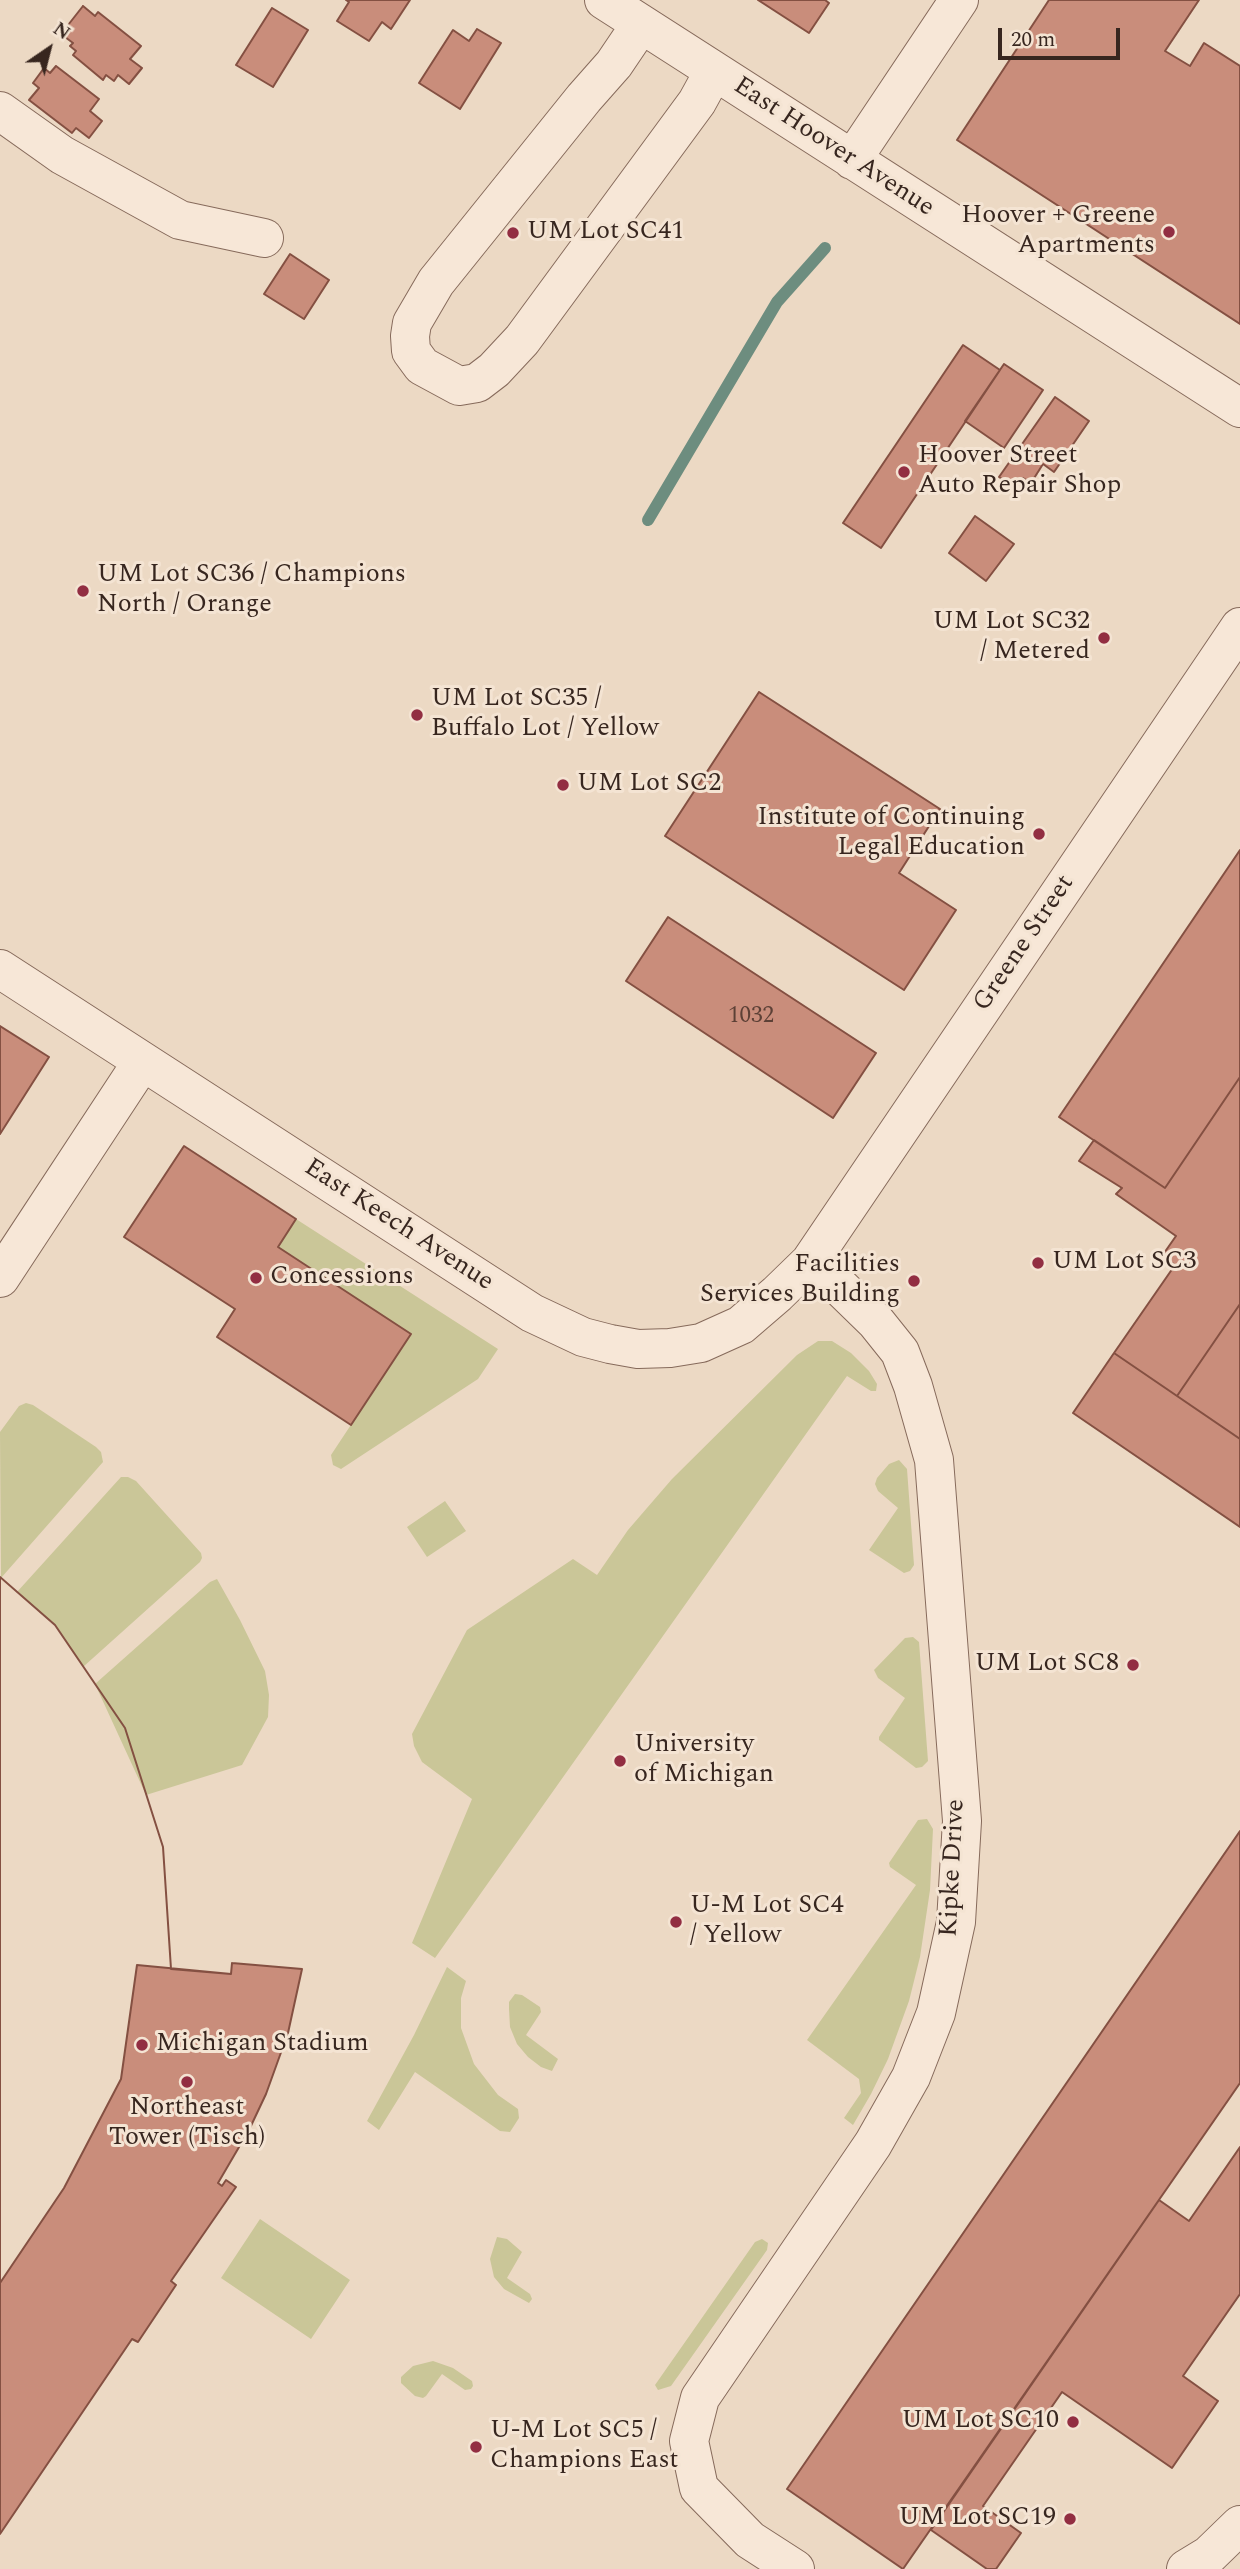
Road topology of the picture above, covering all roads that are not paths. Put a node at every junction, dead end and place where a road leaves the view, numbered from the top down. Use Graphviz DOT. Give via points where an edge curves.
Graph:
graph roads {
  1 [pos="604,0"];
  2 [pos="959,0"];
  3 [pos="641,24"];
  4 [pos="714,71"];
  5 [pos="0,111"];
  6 [pos="852,160"];
  7 [pos="264,238"];
  8 [pos="1240,408"];
  9 [pos="1240,627"];
  10 [pos="0,969"];
  11 [pos="142,1062"];
  12 [pos="810,1262"];
  13 [pos="0,1278"];
  14 [pos="1240,2525"];
  15 [pos="1208,2564"];
  16 [pos="795,2569"];
  1 -- 3 [label="street, East Hoover Avenue"];
  2 -- 6 [label="street"];
  3 -- 4 [label="street, East Hoover Avenue"];
  3 -- 4 [label="street" via="614,64 436,282 412,323 411,351 422,366 459,386 477,383 494,370 522,340"];
  4 -- 6 [label="street, East Hoover Avenue"];
  5 -- 7 [label="street" via="62,155 180,220"];
  6 -- 8 [label="street, East Hoover Avenue"];
  9 -- 12 [label="street, Greene Street"];
  10 -- 11 [label="street, East Keech Avenue"];
  11 -- 12 [label="street, East Keech Avenue" via="531,1312 583,1337 638,1349 701,1343 741,1325"];
  11 -- 13 [label="street"];
  12 -- 16 [label="street, Kipke Drive" via="876,1322 900,1352 931,1447 962,1821 956,1922 936,2013 911,2077 873,2144 700,2398 689,2441 699,2488 750,2540"];
  14 -- 15 [label="street"];
}
